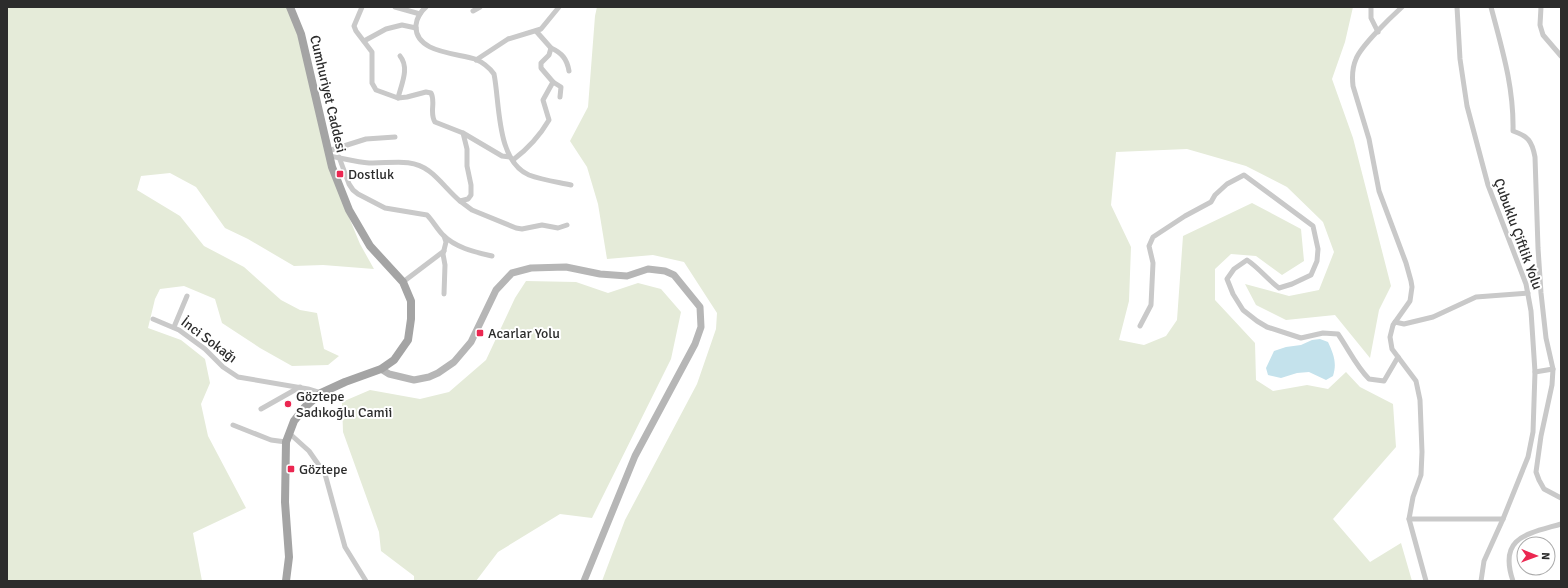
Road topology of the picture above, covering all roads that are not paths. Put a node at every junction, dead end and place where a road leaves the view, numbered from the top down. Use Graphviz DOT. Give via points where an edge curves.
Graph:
graph roads {
  1 [pos="362,7"];
  2 [pos="395,7"];
  3 [pos="426,7"];
  4 [pos="480,7"];
  5 [pos="559,7"];
  6 [pos="1371,7"];
  7 [pos="1402,7"];
  8 [pos="1457,7"];
  9 [pos="1491,7"];
  10 [pos="1541,7"];
  11 [pos="291,8"];
  12 [pos="474,10"];
  13 [pos="420,14"];
  14 [pos="416,28"];
  15 [pos="536,31"];
  16 [pos="1378,32"];
  17 [pos="364,40"];
  18 [pos="551,48"];
  19 [pos="400,56"];
  20 [pos="1561,56"];
  21 [pos="476,60"];
  22 [pos="569,71"];
  23 [pos="552,82"];
  24 [pos="560,97"];
  25 [pos="398,98"];
  26 [pos="464,133"];
  27 [pos="395,137"];
  28 [pos="328,153"];
  29 [pos="339,157"];
  30 [pos="512,159"];
  31 [pos="571,185"];
  32 [pos="460,201"];
  33 [pos="567,225"];
  34 [pos="443,235"];
  35 [pos="444,251"];
  36 [pos="492,256"];
  37 [pos="403,282"];
  38 [pos="1528,293"];
  39 [pos="444,294"];
  40 [pos="186,296"];
  41 [pos="153,319"];
  42 [pos="1395,322"];
  43 [pos="1140,326"];
  44 [pos="174,327"];
  45 [pos="1398,357"];
  46 [pos="381,369"];
  47 [pos="1553,369"];
  48 [pos="1535,372"];
  49 [pos="300,387"];
  50 [pos="321,393"];
  51 [pos="261,409"];
  52 [pos="233,425"];
  53 [pos="289,433"];
  54 [pos="286,442"];
  55 [pos="1561,498"];
  56 [pos="1409,519"];
  57 [pos="1503,519"];
  58 [pos="1561,524"];
  59 [pos="286,581"];
  60 [pos="366,581"];
  61 [pos="584,581"];
  62 [pos="1426,581"];
  63 [pos="1481,581"];
  64 [pos="1513,581"];
  1 -- 17 [label="street" via="354,26"];
  2 -- 13 [label="street"];
  3 -- 13 [label="street"];
  4 -- 12 [label="street"];
  5 -- 15 [label="street" via="541,29"];
  6 -- 16 [label="street" via="1371,18"];
  7 -- 16 [label="street"];
  8 -- 38 [label="street, Çubuklu Çiftlik Yolu" via="1460,59 1475,140 1488,185"];
  9 -- 47 [label="street" via="1511,88 1513,131 1529,139 1535,157 1541,293 1546,338"];
  10 -- 20 [label="street" via="1540,25 1543,35"];
  11 -- 28 [label="main road, Cumhuriyet Caddesi" via="301,34"];
  13 -- 14 [label="street"];
  14 -- 17 [label="street" via="402,25 386,29"];
  14 -- 21 [label="street" via="419,38 428,46"];
  15 -- 18 [label="street"];
  15 -- 21 [label="street" via="508,39"];
  16 -- 42 [label="street" via="1356,57 1352,78 1369,139 1379,191 1411,281 1410,300"];
  17 -- 25 [label="street" via="372,52 372,83 376,90"];
  18 -- 22 [label="street" via="564,56"];
  18 -- 23 [label="street" via="549,55 540,65"];
  19 -- 25 [label="street" via="404,60 405,74"];
  21 -- 30 [label="street" via="494,74 502,132"];
  23 -- 24 [label="street" via="561,87"];
  23 -- 30 [label="street" via="543,100 550,120 531,146"];
  25 -- 26 [label="street" via="431,93 434,98 432,118 435,122"];
  26 -- 30 [label="street" via="502,156"];
  26 -- 32 [label="street" via="471,195 468,199"];
  27 -- 28 [label="street" via="366,139"];
  28 -- 29 [label="street"];
  28 -- 37 [label="main road, Cumhuriyet Caddesi" via="349,210 370,246"];
  29 -- 32 [label="street" via="369,163 408,162 421,166"];
  29 -- 34 [label="street" via="349,184 358,194 385,208 427,215"];
  30 -- 31 [label="street" via="528,174"];
  32 -- 33 [label="street" via="472,210 516,228 542,225 558,228"];
  34 -- 35 [label="street" via="446,242"];
  34 -- 36 [label="street" via="470,251"];
  35 -- 37 [label="street"];
  35 -- 39 [label="street"];
  37 -- 46 [label="main road, Cumhuriyet Caddesi" via="411,301 408,340 394,360"];
  38 -- 42 [label="street" via="1476,297 1433,317 1404,324"];
  38 -- 48 [label="street, Çubuklu Çiftlik Yolu"];
  40 -- 44 [label="street"];
  41 -- 44 [label="street, İnci Sokağı"];
  42 -- 45 [label="street" via="1390,343"];
  43 -- 45 [label="street" via="1152,305 1153,263 1149,246 1153,237 1211,202 1227,184 1244,175 1313,226 1318,249 1317,261 1311,275 1279,288 1247,260 1234,269 1227,279 1232,294 1243,310 1267,327 1301,338 1323,333 1338,334 1368,379 1384,381"];
  44 -- 49 [label="street, İnci Sokağı" via="238,377"];
  45 -- 56 [label="street" via="1416,381 1420,400 1421,475"];
  46 -- 50 [label="main road, Cumhuriyet Caddesi"];
  46 -- 61 [label="main road" via="389,374 414,380 438,373 454,362 471,342 496,290 512,273 531,268 566,267 627,276 648,269 674,275 700,307 701,327 695,344 635,456"];
  47 -- 48 [label="street"];
  47 -- 55 [label="street" via="1536,472 1544,489"];
  48 -- 57 [label="street, Çubuklu Çiftlik Yolu" via="1533,432 1528,458"];
  49 -- 50 [label="street, İnci Sokağı"];
  49 -- 51 [label="street"];
  50 -- 53 [label="main road, Cumhuriyet Caddesi" via="305,407 294,421"];
  52 -- 54 [label="street" via="271,440"];
  53 -- 54 [label="main road, Cumhuriyet Caddesi"];
  53 -- 60 [label="street" via="309,451 324,474 344,547"];
  54 -- 59 [label="main road, Cumhuriyet Caddesi" via="285,502 289,557"];
  56 -- 57 [label="street"];
  56 -- 62 [label="street"];
  57 -- 63 [label="street, Çubuklu Çiftlik Yolu" via="1484,561"];
  58 -- 64 [label="street" via="1524,535 1514,542 1508,564"];
}
